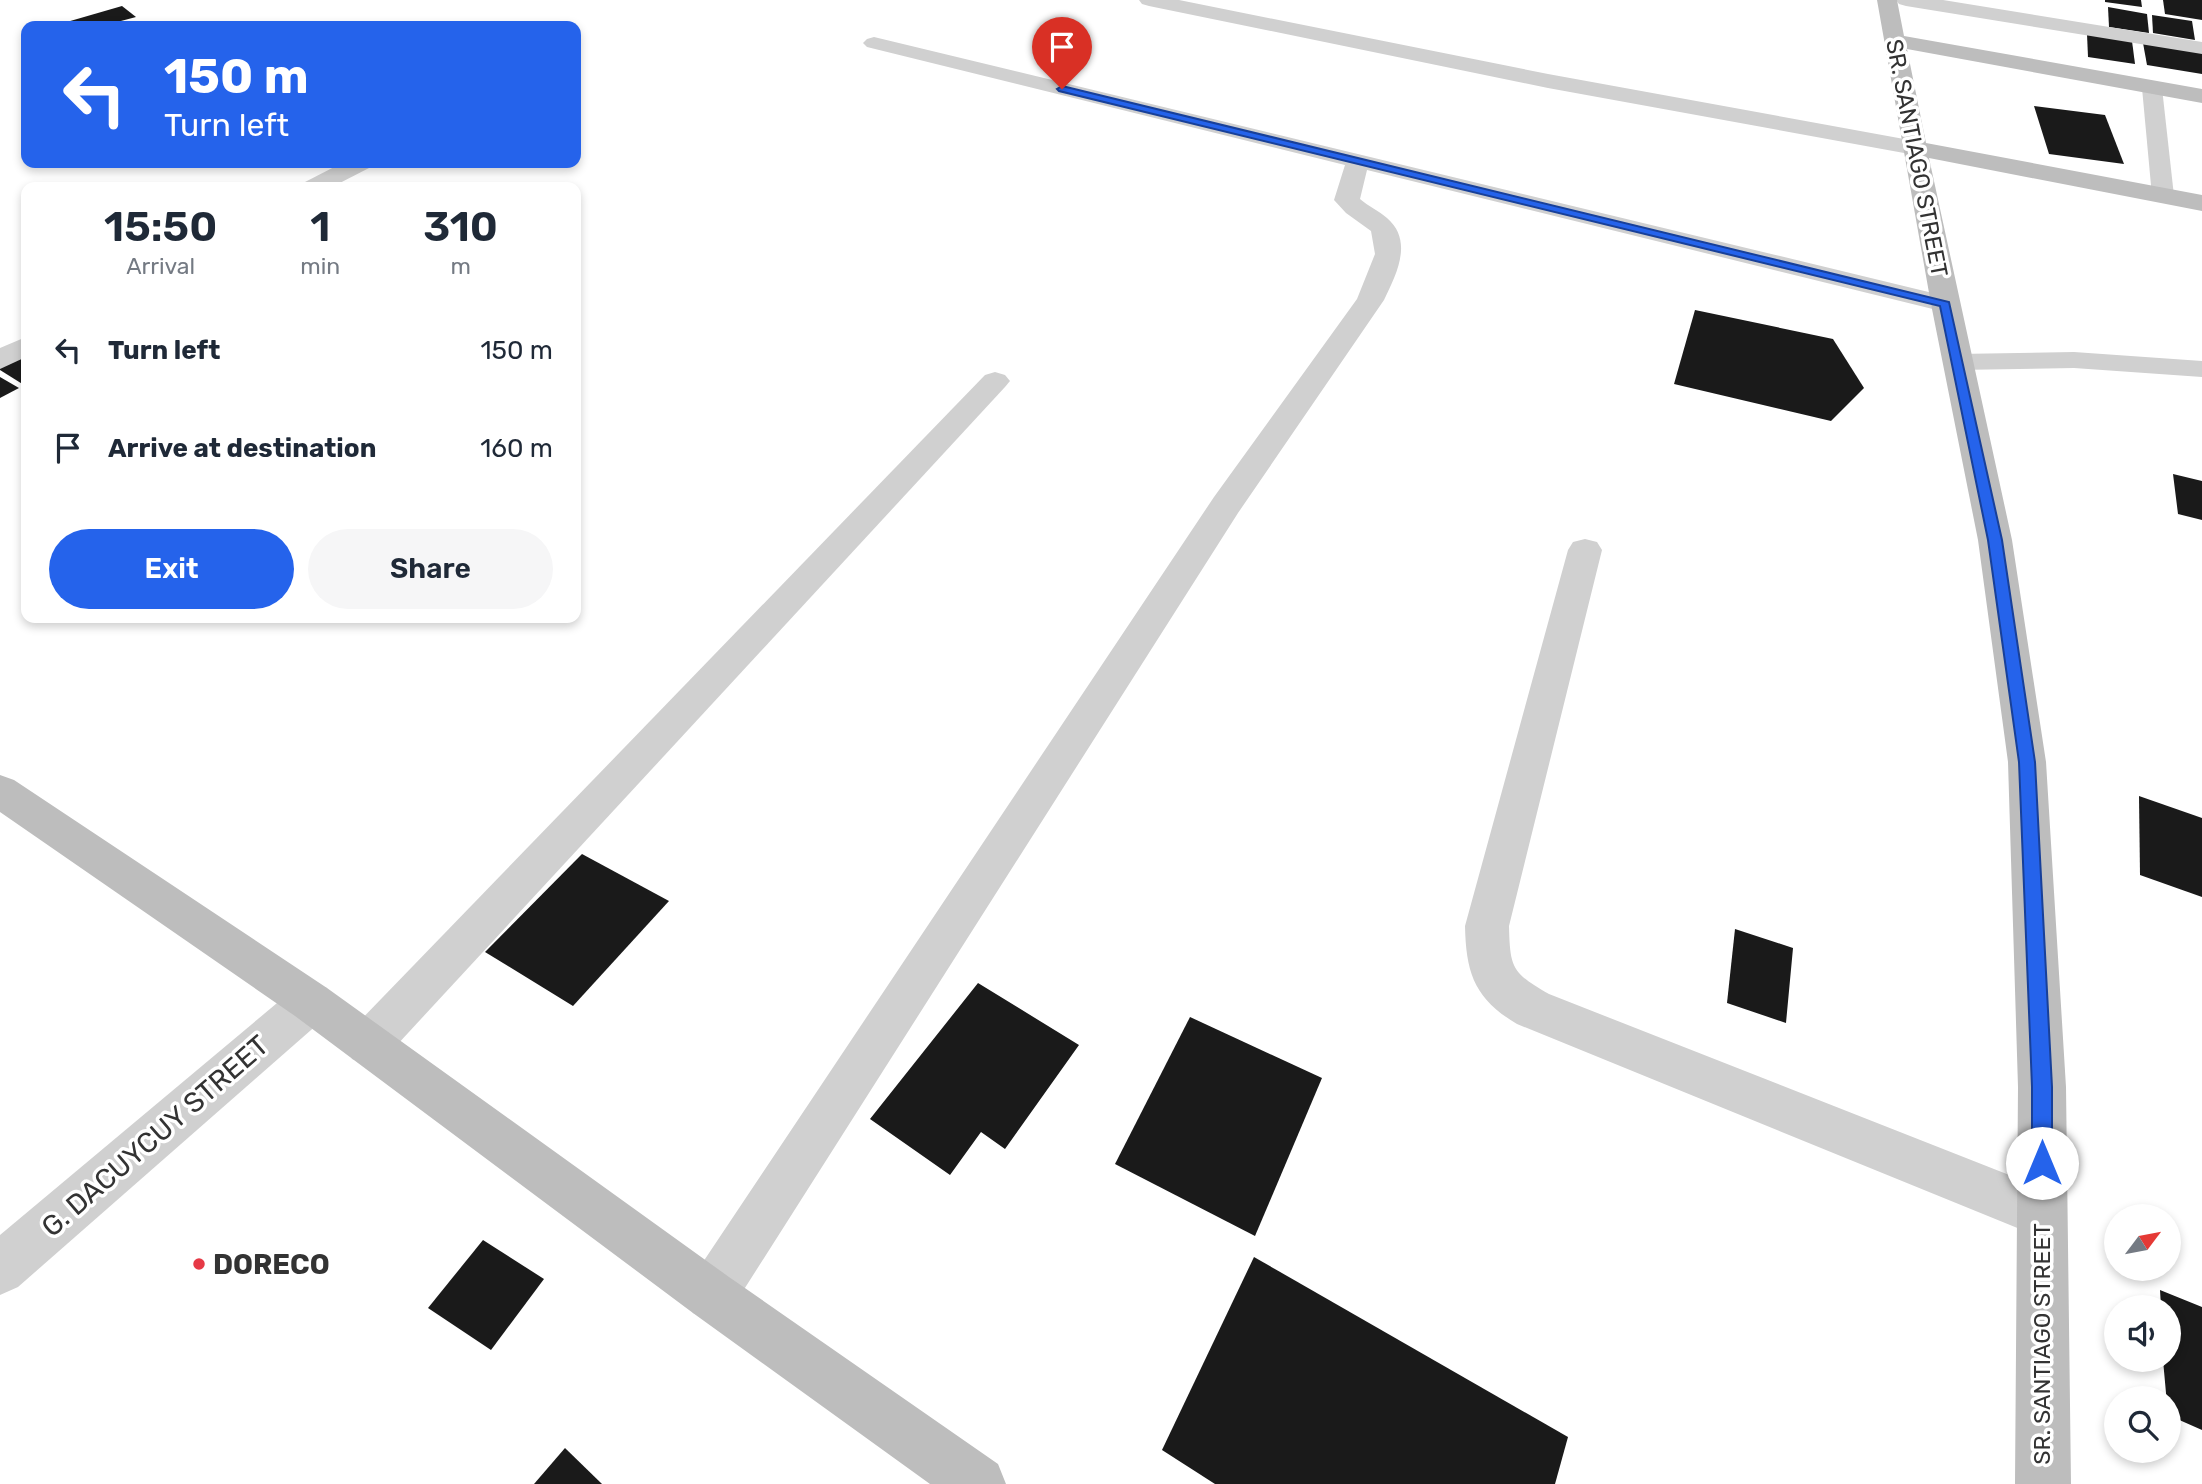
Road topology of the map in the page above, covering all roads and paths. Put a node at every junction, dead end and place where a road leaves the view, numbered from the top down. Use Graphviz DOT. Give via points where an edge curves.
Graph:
graph roads {
  1 [pos="1149,0"];
  2 [pos="1887,0"];
  3 [pos="1906,0"];
  4 [pos="1896,41"];
  5 [pos="874,43"];
  6 [pos="2202,48"];
  7 [pos="2152,88"];
  8 [pos="2202,96"];
  9 [pos="1915,148"];
  10 [pos="1358,161"];
  11 [pos="350,168"];
  12 [pos="324,182"];
  13 [pos="2163,196"];
  14 [pos="2202,203"];
  15 [pos="1945,304"];
  16 [pos="21,349"];
  17 [pos="0,360"];
  18 [pos="1957,362"];
  19 [pos="2202,369"];
  20 [pos="995,381"];
  21 [pos="1585,551"];
  22 [pos="0,791"];
  23 [pos="311,1002"];
  24 [pos="368,1044"];
  25 [pos="2042,1213"];
  26 [pos="0,1269"];
  27 [pos="711,1294"];
  28 [pos="978,1484"];
  29 [pos="2043,1484"];
  1 -- 9 [label="street" via="1548,81"];
  2 -- 4 [label="street, SR. SANTIAGO STREET"];
  3 -- 6 [label="street"];
  4 -- 7 [label="street"];
  4 -- 9 [label="street, SR. SANTIAGO STREET"];
  5 -- 10 [label="street"];
  7 -- 8 [label="street"];
  7 -- 13 [label="lane"];
  9 -- 13 [label="street"];
  9 -- 15 [label="street, SR. SANTIAGO STREET"];
  10 -- 15 [label="street"];
  10 -- 27 [label="street" via="1347,200 1381,227 1388,243 1385,270 1370,300 1226,505"];
  11 -- 12 [label="street"];
  13 -- 14 [label="street"];
  15 -- 18 [label="street, SR. SANTIAGO STREET"];
  16 -- 17 [label="street"];
  18 -- 19 [label="lane" via="2074,360"];
  18 -- 25 [label="street, SR. SANTIAGO STREET" via="1995,540 2027,762 2042,1087"];
  20 -- 24 [label="street"];
  21 -- 25 [label="street" via="1487,926 1488,964 1498,982 1512,998 1533,1009"];
  22 -- 23 [label="street"];
  23 -- 24 [label="street"];
  23 -- 26 [label="street, G. DACUYCUY STREET"];
  24 -- 27 [label="street"];
  25 -- 29 [label="street, SR. SANTIAGO STREET"];
  27 -- 28 [label="street"];
}
